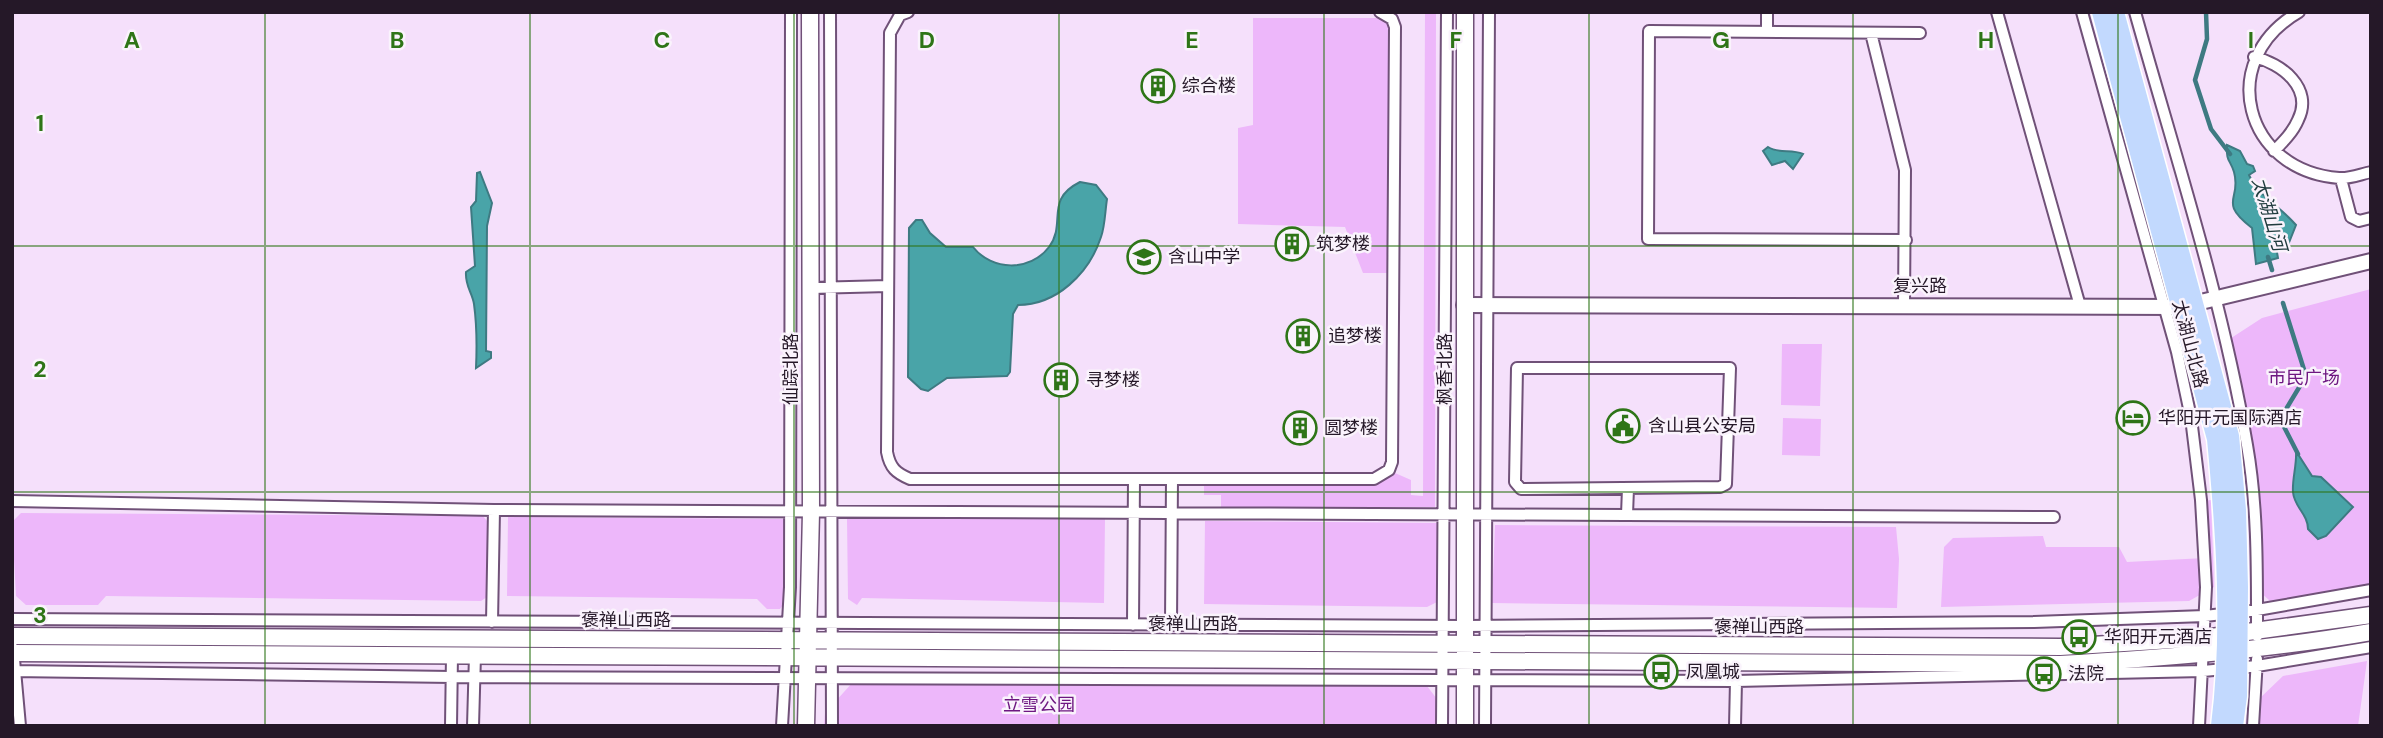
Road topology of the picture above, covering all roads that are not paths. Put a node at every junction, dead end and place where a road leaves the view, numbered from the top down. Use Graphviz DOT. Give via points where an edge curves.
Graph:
graph roads {
  1 [pos="791,12"];
  2 [pos="810,12"];
  3 [pos="830,12"];
  4 [pos="908,12"];
  5 [pos="1380,12"];
  6 [pos="1447,12"];
  7 [pos="1465,12"];
  8 [pos="1489,12"];
  9 [pos="1767,12"];
  10 [pos="1997,12"];
  11 [pos="2082,12"];
  12 [pos="2101,12"];
  13 [pos="2115,12"];
  14 [pos="2135,12"];
  15 [pos="2299,12"];
  16 [pos="1767,32"];
  17 [pos="1871,33"];
  18 [pos="1920,33"];
  19 [pos="2255,57"];
  20 [pos="2274,151"];
  21 [pos="2371,172"];
  22 [pos="2341,178"];
  23 [pos="2371,218"];
  24 [pos="1906,240"];
  25 [pos="2371,261"];
  26 [pos="888,286"];
  27 [pos="811,288"];
  28 [pos="2214,301"];
  29 [pos="1464,305"];
  30 [pos="1487,305"];
  31 [pos="1904,305"];
  32 [pos="2080,306"];
  33 [pos="2180,307"];
  34 [pos="1134,479"];
  35 [pos="1172,479"];
  36 [pos="1628,488"];
  37 [pos="12,501"];
  38 [pos="494,510"];
  39 [pos="811,512"];
  40 [pos="1133,513"];
  41 [pos="1172,513"];
  42 [pos="1444,514"];
  43 [pos="1464,514"];
  44 [pos="1486,514"];
  45 [pos="1627,515"];
  46 [pos="2054,517"];
  47 [pos="2371,590"];
  48 [pos="2241,612"];
  49 [pos="2371,615"];
  50 [pos="2205,616"];
  51 [pos="12,619"];
  52 [pos="492,622"];
  53 [pos="788,623"];
  54 [pos="810,623"];
  55 [pos="830,624"];
  56 [pos="1133,625"];
  57 [pos="1171,625"];
  58 [pos="1443,626"];
  59 [pos="1465,626"];
  60 [pos="1485,626"];
  61 [pos="2371,632"];
  62 [pos="2204,638"];
  63 [pos="787,641"];
  64 [pos="810,641"];
  65 [pos="831,641"];
  66 [pos="1443,645"];
  67 [pos="1465,645"];
  68 [pos="1485,645"];
  69 [pos="13,646"];
  70 [pos="2371,647"];
  71 [pos="2240,651"];
  72 [pos="452,655"];
  73 [pos="475,655"];
  74 [pos="786,658"];
  75 [pos="809,658"];
  76 [pos="831,658"];
  77 [pos="1443,662"];
  78 [pos="1465,662"];
  79 [pos="1485,662"];
  80 [pos="2203,663"];
  81 [pos="14,671"];
  82 [pos="452,677"];
  83 [pos="474,677"];
  84 [pos="785,678"];
  85 [pos="808,678"];
  86 [pos="831,678"];
  87 [pos="1443,680"];
  88 [pos="1465,680"];
  89 [pos="1485,680"];
  90 [pos="1736,681"];
  91 [pos="20,726"];
  92 [pos="451,726"];
  93 [pos="473,726"];
  94 [pos="782,726"];
  95 [pos="806,726"];
  96 [pos="832,726"];
  97 [pos="1442,726"];
  98 [pos="1465,726"];
  99 [pos="1485,726"];
  100 [pos="1735,726"];
  101 [pos="2199,726"];
  102 [pos="2220,726"];
  103 [pos="2234,726"];
  104 [pos="2253,726"];
  1 -- 53 [label="street"];
  2 -- 27 [label="main road, 仙踪北路"];
  3 -- 55 [label="street"];
  4 -- 26 [label="street" via="900,15 890,33"];
  5 -- 35 [label="street" via="1392,19 1395,27 1389,470 1374,479"];
  6 -- 42 [label="street"];
  7 -- 29 [label="main road, 枫香北路"];
  8 -- 30 [label="street"];
  9 -- 16 [label="street"];
  10 -- 32 [label="street"];
  11 -- 33 [label="street"];
  12 -- 33 [label="main road, 太湖山北路"];
  13 -- 33 [label="main road, 太湖山北路"];
  14 -- 28 [label="street"];
  15 -- 19 [label="street" via="2275,29"];
  16 -- 17 [label="street"];
  16 -- 24 [label="street" via="1649,31 1648,239"];
  17 -- 18 [label="street"];
  17 -- 24 [label="street" via="1905,170"];
  19 -- 20 [label="street" via="2250,105 2258,131"];
  19 -- 20 [label="street" via="2273,61 2294,77 2300,97 2300,118"];
  20 -- 22 [label="street" via="2305,170"];
  21 -- 22 [label="street"];
  22 -- 23 [label="street" via="2351,217 2359,221"];
  24 -- 31 [label="street"];
  25 -- 28 [label="street, 复兴路"];
  26 -- 27 [label="street"];
  26 -- 34 [label="street" via="887,452 896,473 910,479"];
  27 -- 39 [label="main road, 仙踪北路"];
  28 -- 33 [label="street, 复兴路"];
  28 -- 48 [label="street" via="2247,446 2255,511"];
  29 -- 30 [label="street, 复兴路"];
  29 -- 43 [label="main road, 枫香北路"];
  30 -- 31 [label="street, 复兴路"];
  30 -- 44 [label="street"];
  31 -- 32 [label="street, 复兴路"];
  32 -- 33 [label="street, 复兴路"];
  33 -- 48 [label="main road, 太湖山北路" via="2216,439"];
  33 -- 50 [label="street" via="2201,500"];
  34 -- 35 [label="street"];
  34 -- 40 [label="street"];
  35 -- 41 [label="street"];
  36 -- 36 [label="street" via="1726,484 1730,368 1517,368 1515,482 1521,489"];
  36 -- 45 [label="street"];
  37 -- 38 [label="street"];
  38 -- 39 [label="street"];
  38 -- 52 [label="street"];
  39 -- 40 [label="street"];
  39 -- 54 [label="main road, 仙踪北路"];
  40 -- 41 [label="street"];
  40 -- 56 [label="street"];
  41 -- 42 [label="street"];
  41 -- 57 [label="street"];
  42 -- 43 [label="street"];
  42 -- 58 [label="street"];
  43 -- 44 [label="street"];
  43 -- 59 [label="main road, 枫香北路"];
  44 -- 45 [label="street"];
  44 -- 60 [label="street"];
  45 -- 46 [label="street"];
  47 -- 48 [label="street"];
  48 -- 50 [label="street"];
  48 -- 71 [label="main road, 太湖山北路"];
  48 -- 71 [label="street"];
  49 -- 71 [label="main road, 褒禅山西路"];
  50 -- 60 [label="street" via="2034,622"];
  50 -- 62 [label="street"];
  51 -- 52 [label="street"];
  52 -- 53 [label="street"];
  53 -- 54 [label="street"];
  53 -- 63 [label="street"];
  54 -- 55 [label="street"];
  54 -- 64 [label="main road, 仙踪北路"];
  55 -- 56 [label="street"];
  55 -- 65 [label="street"];
  56 -- 57 [label="street"];
  57 -- 58 [label="street"];
  58 -- 59 [label="street"];
  58 -- 66 [label="street"];
  59 -- 60 [label="street"];
  59 -- 67 [label="main road, 枫香北路"];
  60 -- 68 [label="street"];
  61 -- 71 [label="main road, 褒禅山西路"];
  62 -- 68 [label="main road, 褒禅山西路" via="2060,647"];
  62 -- 71 [label="main road, 褒禅山西路"];
  62 -- 80 [label="street"];
  63 -- 64 [label="main road, 褒禅山西路"];
  63 -- 69 [label="main road, 褒禅山西路"];
  63 -- 74 [label="street"];
  64 -- 65 [label="main road, 褒禅山西路"];
  64 -- 75 [label="main road, 仙踪北路"];
  65 -- 66 [label="main road, 褒禅山西路"];
  65 -- 76 [label="street"];
  66 -- 67 [label="main road, 褒禅山西路"];
  66 -- 77 [label="street"];
  67 -- 68 [label="main road, 褒禅山西路"];
  67 -- 78 [label="main road, 枫香北路"];
  68 -- 79 [label="street"];
  69 -- 72 [label="main road, 褒禅山西路"];
  69 -- 81 [label="street"];
  70 -- 71 [label="street"];
  71 -- 80 [label="main road, 褒禅山西路"];
  71 -- 102 [label="main road, 太湖山北路"];
  71 -- 103 [label="main road, 太湖山北路"];
  71 -- 104 [label="street"];
  72 -- 73 [label="main road, 褒禅山西路"];
  72 -- 82 [label="street"];
  73 -- 74 [label="main road, 褒禅山西路"];
  73 -- 83 [label="street"];
  74 -- 75 [label="main road, 褒禅山西路"];
  74 -- 84 [label="street"];
  75 -- 76 [label="main road, 褒禅山西路"];
  75 -- 85 [label="main road, 仙踪北路"];
  76 -- 77 [label="main road, 褒禅山西路"];
  76 -- 86 [label="street"];
  77 -- 78 [label="main road, 褒禅山西路"];
  77 -- 87 [label="street"];
  78 -- 79 [label="main road, 褒禅山西路"];
  78 -- 88 [label="main road, 枫香北路"];
  79 -- 80 [label="main road, 褒禅山西路"];
  79 -- 89 [label="street"];
  80 -- 90 [label="street"];
  80 -- 101 [label="street"];
  81 -- 82 [label="street"];
  81 -- 91 [label="street"];
  82 -- 83 [label="street"];
  82 -- 92 [label="street"];
  83 -- 84 [label="street"];
  83 -- 93 [label="street"];
  84 -- 85 [label="street"];
  84 -- 94 [label="street"];
  85 -- 86 [label="street"];
  85 -- 95 [label="main road, 仙踪北路"];
  86 -- 87 [label="street"];
  86 -- 96 [label="street"];
  87 -- 88 [label="street"];
  87 -- 97 [label="street"];
  88 -- 89 [label="street"];
  88 -- 98 [label="main road, 枫香北路"];
  89 -- 90 [label="street"];
  89 -- 99 [label="street"];
  90 -- 100 [label="street"];
}
